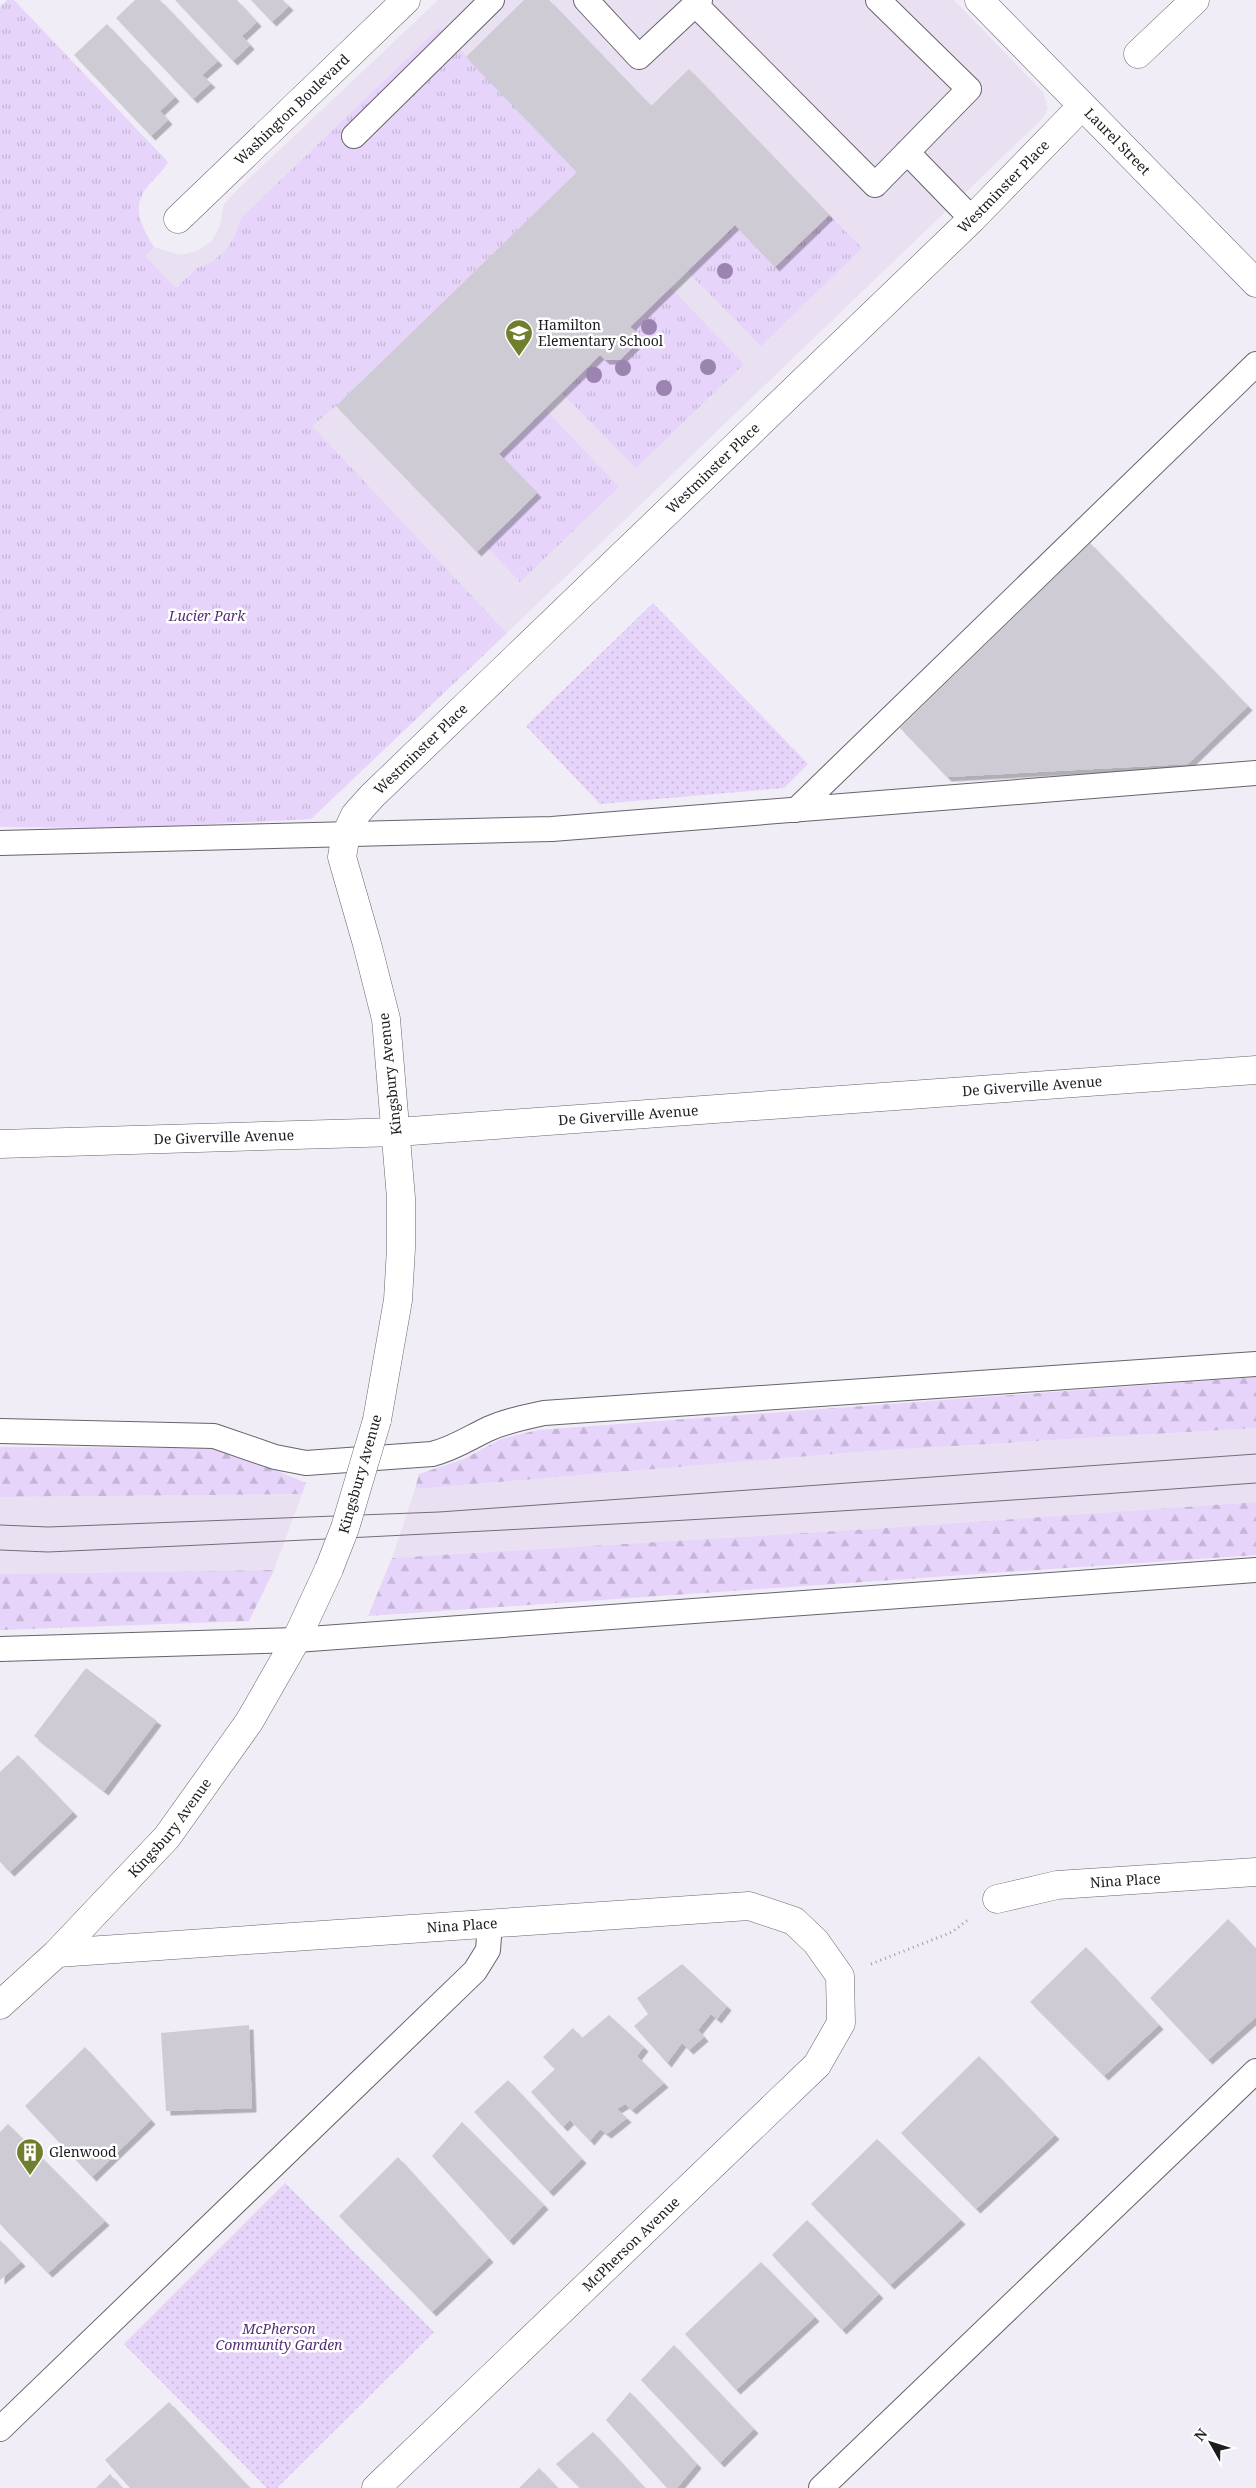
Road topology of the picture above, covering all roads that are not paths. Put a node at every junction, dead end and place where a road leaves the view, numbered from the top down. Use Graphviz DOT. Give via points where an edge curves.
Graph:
graph roads {
  1 [pos="406,0"];
  2 [pos="492,0"];
  3 [pos="586,0"];
  4 [pos="878,0"];
  5 [pos="978,0"];
  6 [pos="1195,0"];
  7 [pos="698,2"];
  8 [pos="1138,54"];
  9 [pos="1082,106"];
  10 [pos="354,136"];
  11 [pos="907,152"];
  12 [pos="972,218"];
  13 [pos="178,219"];
  14 [pos="1256,283"];
  15 [pos="1256,364"];
  16 [pos="1256,773"];
  17 [pos="796,810"];
  18 [pos="346,834"];
  19 [pos="0,843"];
  20 [pos="1256,1070"];
  21 [pos="397,1132"];
  22 [pos="0,1144"];
  23 [pos="1256,1364"];
  24 [pos="0,1431"];
  25 [pos="1256,1570"];
  26 [pos="296,1640"];
  27 [pos="0,1649"];
  28 [pos="1256,1872"];
  29 [pos="997,1899"];
  30 [pos="490,1923"];
  31 [pos="57,1953"];
  32 [pos="840,1976"];
  33 [pos="0,2006"];
  34 [pos="1256,2071"];
  35 [pos="0,2429"];
  36 [pos="376,2488"];
  37 [pos="821,2488"];
  1 -- 13 [label="street, Washington Boulevard"];
  2 -- 10 [label="lane"];
  3 -- 7 [label="lane" via="639,57"];
  4 -- 11 [label="lane" via="969,90"];
  5 -- 9 [label="street, Laurel Street"];
  6 -- 8 [label="street"];
  7 -- 11 [label="lane" via="874,186"];
  9 -- 12 [label="street, Westminster Place"];
  9 -- 14 [label="street, Laurel Street"];
  11 -- 12 [label="lane"];
  12 -- 18 [label="street, Westminster Place" via="372,796 355,815"];
  15 -- 17 [label="lane"];
  16 -- 17 [label="lane"];
  17 -- 18 [label="lane" via="552,829"];
  18 -- 19 [label="lane"];
  18 -- 21 [label="street, Kingsbury Avenue" via="342,857 386,1019"];
  20 -- 21 [label="street, De Giverville Avenue"];
  21 -- 22 [label="street, De Giverville Avenue"];
  21 -- 26 [label="street, Kingsbury Avenue, bridge" via="401,1198 400,1274 376,1420 345,1528 330,1569"];
  23 -- 24 [label="lane" via="544,1413 511,1420 452,1449 432,1454 306,1463 214,1436"];
  25 -- 26 [label="lane"];
  26 -- 27 [label="lane"];
  26 -- 31 [label="street, Kingsbury Avenue" via="249,1722 166,1837"];
  28 -- 29 [label="street, Nina Place" via="1057,1885"];
  30 -- 31 [label="street, Nina Place"];
  30 -- 32 [label="street, Nina Place" via="749,1906 794,1921 816,1942"];
  30 -- 35 [label="lane" via="488,1950 475,1971"];
  31 -- 33 [label="street, Kingsbury Avenue"];
  32 -- 36 [label="street, McPherson Avenue" via="841,2023 817,2065"];
  34 -- 37 [label="lane"];
}
